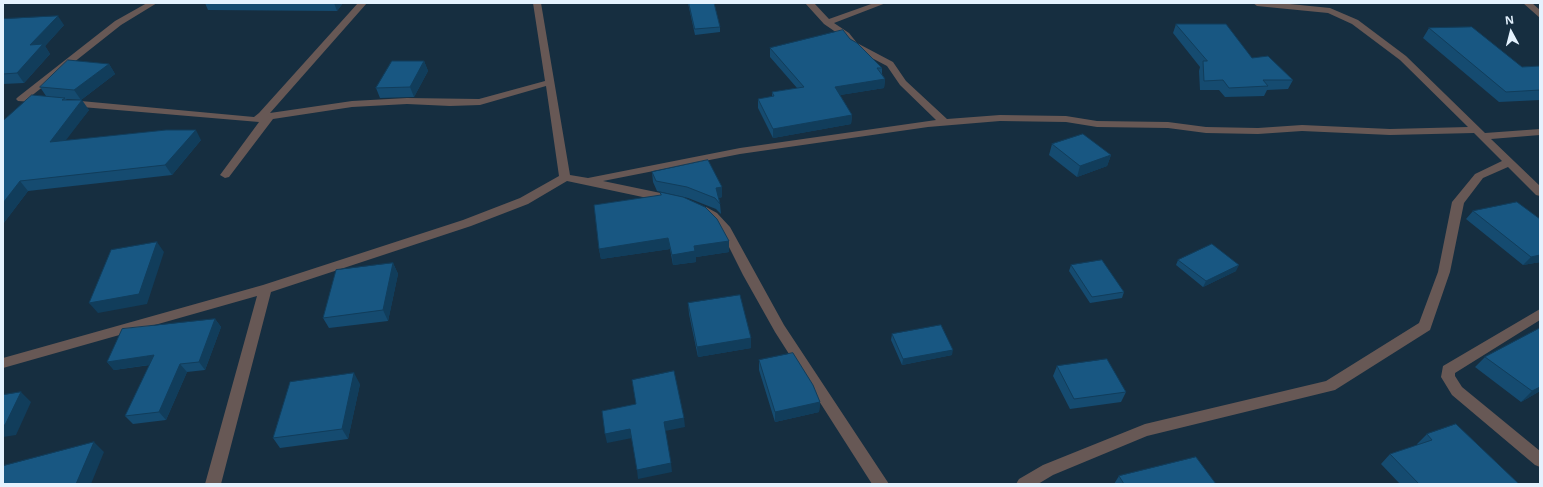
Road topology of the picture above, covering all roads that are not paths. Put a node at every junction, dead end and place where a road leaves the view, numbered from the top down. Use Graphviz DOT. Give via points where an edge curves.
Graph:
graph roads {
  1 [pos="153,3"];
  2 [pos="363,3"];
  3 [pos="538,3"];
  4 [pos="809,3"];
  5 [pos="882,3"];
  6 [pos="1258,3"];
  7 [pos="1527,3"];
  8 [pos="1540,15"];
  9 [pos="827,22"];
  10 [pos="550,82"];
  11 [pos="944,122"];
  12 [pos="1540,132"];
  13 [pos="1480,133"];
  14 [pos="1510,162"];
  15 [pos="225,176"];
  16 [pos="565,177"];
  17 [pos="587,181"];
  18 [pos="1540,192"];
  19 [pos="266,289"];
  20 [pos="1540,314"];
  21 [pos="3,363"];
  22 [pos="1540,460"];
  23 [pos="213,484"];
  24 [pos="881,484"];
  25 [pos="1024,484"];
  1 -- 2 [label="street" via="118,23 21,99 256,120"];
  3 -- 10 [label="street"];
  4 -- 9 [label="street"];
  5 -- 9 [label="street"];
  6 -- 13 [label="street" via="1330,12 1355,22 1403,58"];
  7 -- 8 [label="street"];
  9 -- 11 [label="street" via="846,34 854,45 890,64 903,83"];
  10 -- 15 [label="street" via="480,102 407,101 352,104 270,116"];
  10 -- 16 [label="street"];
  11 -- 13 [label="street" via="1044,118 1097,124 1168,125 1206,130 1258,131 1302,128"];
  11 -- 17 [label="street" via="740,151"];
  12 -- 13 [label="street"];
  13 -- 14 [label="street"];
  14 -- 18 [label="street"];
  14 -- 25 [label="street" via="1479,176 1458,202 1444,272 1425,326 1330,386 1145,430 1048,470"];
  16 -- 17 [label="street"];
  16 -- 19 [label="street" via="524,201 467,223"];
  17 -- 24 [label="street" via="690,204 711,213 724,227 772,317"];
  19 -- 21 [label="street"];
  19 -- 23 [label="street"];
  20 -- 22 [label="street" via="1448,370 1448,377 1457,391"];
}
